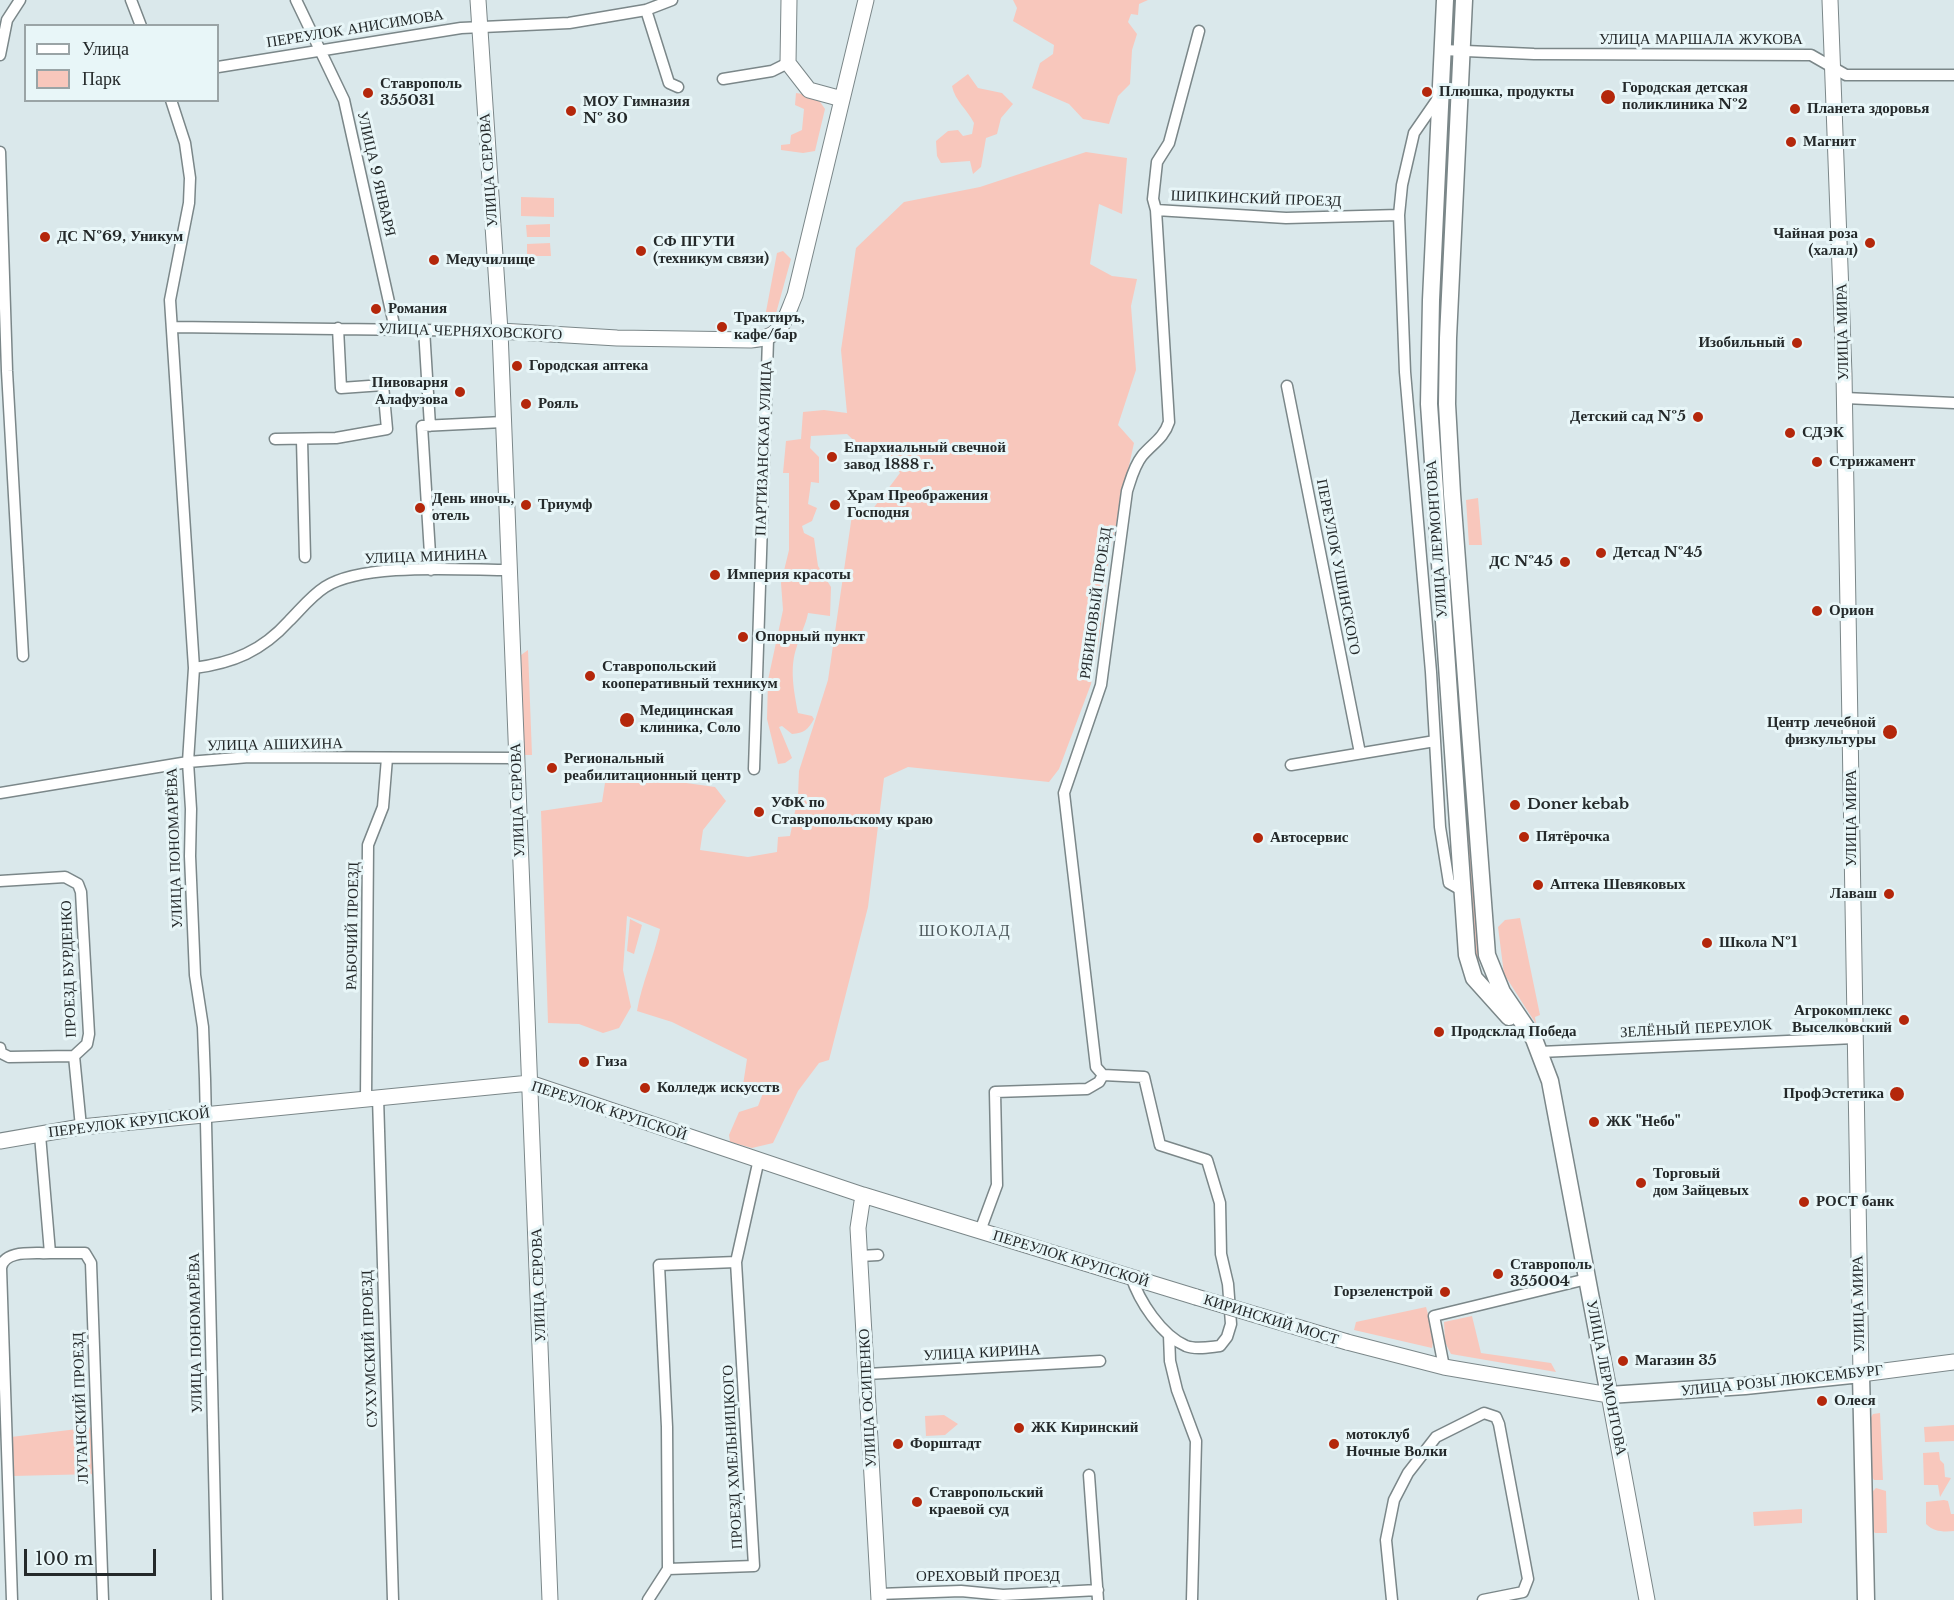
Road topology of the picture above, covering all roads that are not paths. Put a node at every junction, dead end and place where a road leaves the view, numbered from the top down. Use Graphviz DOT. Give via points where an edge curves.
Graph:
graph roads {
  1 [pos="20,0"];
  2 [pos="131,0"];
  3 [pos="296,0"];
  4 [pos="478,0"];
  5 [pos="672,0"];
  6 [pos="789,0"];
  7 [pos="866,0"];
  8 [pos="1445,0"];
  9 [pos="1464,0"];
  10 [pos="1830,0"];
  11 [pos="646,10"];
  12 [pos="4,20"];
  13 [pos="140,24"];
  14 [pos="479,27"];
  15 [pos="1199,31"];
  16 [pos="319,48"];
  17 [pos="1443,50"];
  18 [pos="1461,51"];
  19 [pos="0,55"];
  20 [pos="788,63"];
  21 [pos="219,67"];
  22 [pos="1833,68"];
  23 [pos="1954,75"];
  24 [pos="723,79"];
  25 [pos="678,87"];
  26 [pos="1441,94"];
  27 [pos="842,99"];
  28 [pos="172,102"];
  29 [pos="0,152"];
  30 [pos="1,189"];
  31 [pos="1156,210"];
  32 [pos="1399,215"];
  33 [pos="172,327"];
  34 [pos="338,328"];
  35 [pos="394,329"];
  36 [pos="424,329"];
  37 [pos="500,331"];
  38 [pos="768,339"];
  39 [pos="1287,386"];
  40 [pos="1845,398"];
  41 [pos="1954,403"];
  42 [pos="503,422"];
  43 [pos="430,426"];
  44 [pos="275,439"];
  45 [pos="302,440"];
  46 [pos="305,557"];
  47 [pos="431,570"];
  48 [pos="510,570"];
  49 [pos="23,656"];
  50 [pos="194,668"];
  51 [pos="1435,741"];
  52 [pos="1360,753"];
  53 [pos="387,758"];
  54 [pos="516,758"];
  55 [pos="188,762"];
  56 [pos="1291,765"];
  57 [pos="754,770"];
  58 [pos="0,793"];
  59 [pos="0,881"];
  60 [pos="1463,891"];
  61 [pos="1467,955"];
  62 [pos="1487,955"];
  63 [pos="1855,1038"];
  64 [pos="0,1048"];
  65 [pos="1539,1052"];
  66 [pos="74,1056"];
  67 [pos="1103,1075"];
  68 [pos="530,1083"];
  69 [pos="372,1097"];
  70 [pos="206,1113"];
  71 [pos="81,1126"];
  72 [pos="40,1135"];
  73 [pos="0,1141"];
  74 [pos="759,1159"];
  75 [pos="863,1196"];
  76 [pos="980,1231"];
  77 [pos="50,1253"];
  78 [pos="878,1255"];
  79 [pos="860,1256"];
  80 [pos="736,1262"];
  81 [pos="1131,1276"];
  82 [pos="1587,1279"];
  83 [pos="1196,1297"];
  84 [pos="1169,1335"];
  85 [pos="1100,1361"];
  86 [pos="1954,1362"];
  87 [pos="1444,1368"];
  88 [pos="867,1374"];
  89 [pos="1861,1374"];
  90 [pos="1609,1395"];
  91 [pos="1089,1475"];
  92 [pos="668,1569"];
  93 [pos="1098,1595"];
  94 [pos="879,1597"];
  95 [pos="12,1600"];
  96 [pos="104,1600"];
  97 [pos="217,1600"];
  98 [pos="393,1600"];
  99 [pos="550,1600"];
  100 [pos="648,1600"];
  101 [pos="1192,1600"];
  102 [pos="1392,1600"];
  103 [pos="1483,1600"];
  104 [pos="1647,1600"];
  105 [pos="1866,1600"];
  1 -- 12 [label="street"];
  2 -- 13 [label="street"];
  3 -- 16 [label="street, УЛИЦА 9 ЯНВАРЯ"];
  4 -- 14 [label="main road, УЛИЦА СЕРОВА"];
  5 -- 11 [label="street, ПЕРЕУЛОК АНИСИМОВА"];
  6 -- 20 [label="main road"];
  7 -- 27 [label="main road, ПАРТИЗАНСКАЯ УЛИЦА"];
  8 -- 17 [label="main road, УЛИЦА ЛЕРМОНТОВА"];
  9 -- 18 [label="main road, УЛИЦА ЛЕРМОНТОВА"];
  10 -- 22 [label="main road, УЛИЦА МИРА"];
  11 -- 14 [label="street, ПЕРЕУЛОК АНИСИМОВА" via="569,23"];
  11 -- 25 [label="street" via="664,71 669,83"];
  12 -- 19 [label="street"];
  14 -- 16 [label="street, ПЕРЕУЛОК АНИСИМОВА"];
  14 -- 37 [label="main road, УЛИЦА СЕРОВА"];
  15 -- 31 [label="street, ШИПКИНСКИЙ ПРОЕЗД" via="1168,143 1157,162 1153,199"];
  16 -- 21 [label="street, ПЕРЕУЛОК АНИСИМОВА"];
  16 -- 35 [label="street, УЛИЦА 9 ЯНВАРЯ" via="344,100"];
  17 -- 18 [label="street, УЛИЦА МАРШАЛА ЖУКОВА"];
  17 -- 26 [label="main road, УЛИЦА ЛЕРМОНТОВА"];
  18 -- 22 [label="street, УЛИЦА МАРШАЛА ЖУКОВА" via="1811,55"];
  18 -- 62 [label="main road, УЛИЦА ЛЕРМОНТОВА" via="1447,404"];
  20 -- 24 [label="street"];
  20 -- 27 [label="main road" via="809,90"];
  22 -- 23 [label="street, УЛИЦА МАРШАЛА ЖУКОВА" via="1846,75"];
  22 -- 40 [label="main road, УЛИЦА МИРА"];
  26 -- 32 [label="street" via="1414,133"];
  26 -- 60 [label="main road, УЛИЦА ЛЕРМОНТОВА" via="1429,404"];
  27 -- 38 [label="main road, ПАРТИЗАНСКАЯ УЛИЦА" via="795,295 781,328"];
  28 -- 33 [label="street, УЛИЦА ПОНОМАРЁВА" via="185,143 190,178 170,300"];
  29 -- 30 [label="street"];
  30 -- 49 [label="street"];
  31 -- 32 [label="street, ШИПКИНСКИЙ ПРОЕЗД" via="1286,218"];
  31 -- 67 [label="street, РЯБИНОВЫЙ ПРОЕЗД" via="1169,422 1165,433 1142,456 1127,491 1101,685 1064,793 1093,1056"];
  32 -- 51 [label="street" via="1405,372"];
  33 -- 34 [label="street, УЛИЦА ЧЕРНЯХОВСКОГО"];
  33 -- 50 [label="street, УЛИЦА ПОНОМАРЁВА"];
  34 -- 35 [label="street, УЛИЦА ЧЕРНЯХОВСКОГО"];
  34 -- 45 [label="street" via="341,388 383,385 387,429"];
  35 -- 36 [label="street, УЛИЦА ЧЕРНЯХОВСКОГО"];
  36 -- 37 [label="street, УЛИЦА ЧЕРНЯХОВСКОГО"];
  36 -- 43 [label="street"];
  37 -- 38 [label="main road, УЛИЦА ЧЕРНЯХОВСКОГО" via="617,338"];
  37 -- 42 [label="main road, УЛИЦА СЕРОВА"];
  38 -- 57 [label="street, ПАРТИЗАНСКАЯ УЛИЦА"];
  39 -- 52 [label="street, ПЕРЕУЛОК УШИНСКОГО"];
  40 -- 41 [label="street"];
  40 -- 63 [label="main road, УЛИЦА МИРА"];
  42 -- 43 [label="street"];
  42 -- 48 [label="main road, УЛИЦА СЕРОВА"];
  43 -- 47 [label="street" via="422,426"];
  44 -- 45 [label="street"];
  45 -- 46 [label="street"];
  47 -- 48 [label="street, УЛИЦА МИНИНА"];
  47 -- 50 [label="street, УЛИЦА МИНИНА" via="355,574 345,578 309,600 261,646 228,663"];
  48 -- 54 [label="main road, УЛИЦА СЕРОВА"];
  50 -- 55 [label="street, УЛИЦА ПОНОМАРЁВА"];
  51 -- 52 [label="street"];
  51 -- 60 [label="street" via="1446,871 1449,882"];
  52 -- 56 [label="street"];
  53 -- 54 [label="street, УЛИЦА АШИХИНА"];
  53 -- 55 [label="street, УЛИЦА АШИХИНА"];
  53 -- 69 [label="street, РАБОЧИЙ ПРОЕЗД" via="383,807 368,845"];
  54 -- 68 [label="main road, УЛИЦА СЕРОВА"];
  55 -- 58 [label="street, УЛИЦА АШИХИНА"];
  55 -- 70 [label="street, УЛИЦА ПОНОМАРЁВА" via="194,960 203,1027"];
  59 -- 66 [label="street, ПРОЕЗД БУРДЕНКО" via="65,877 78,884 89,1034 81,1053"];
  60 -- 61 [label="main road, УЛИЦА ЛЕРМОНТОВА"];
  61 -- 62 [label="main road" via="1478,970"];
  61 -- 65 [label="main road, УЛИЦА ЛЕРМОНТОВА" via="1474,978"];
  62 -- 65 [label="main road, УЛИЦА ЛЕРМОНТОВА" via="1502,992 1534,1038"];
  63 -- 65 [label="street, ЗЕЛЁНЫЙ ПЕРЕУЛОК"];
  63 -- 89 [label="main road, УЛИЦА МИРА"];
  64 -- 66 [label="street, ПРОЕЗД БУРДЕНКО" via="9,1057"];
  65 -- 82 [label="main road, УЛИЦА ЛЕРМОНТОВА" via="1553,1091"];
  66 -- 71 [label="street, ПРОЕЗД БУРДЕНКО"];
  67 -- 76 [label="street" via="1087,1089 995,1092 997,1185"];
  67 -- 84 [label="street" via="1144,1077 1160,1145 1207,1160 1220,1203 1221,1254 1231,1324 1227,1337 1220,1346 1188,1347"];
  68 -- 69 [label="main road, ПЕРЕУЛОК КРУПСКОЙ"];
  68 -- 74 [label="main road, ПЕРЕУЛОК КРУПСКОЙ"];
  68 -- 99 [label="main road, УЛИЦА СЕРОВА"];
  69 -- 70 [label="main road, ПЕРЕУЛОК КРУПСКОЙ"];
  69 -- 98 [label="street, СУХУМСКИЙ ПРОЕЗД"];
  70 -- 71 [label="main road, ПЕРЕУЛОК КРУПСКОЙ"];
  70 -- 97 [label="street, УЛИЦА ПОНОМАРЁВА"];
  71 -- 72 [label="main road, ПЕРЕУЛОК КРУПСКОЙ"];
  72 -- 73 [label="main road, ПЕРЕУЛОК КРУПСКОЙ"];
  72 -- 77 [label="street"];
  74 -- 75 [label="main road, ПЕРЕУЛОК КРУПСКОЙ"];
  74 -- 80 [label="street, ПРОЕЗД ХМЕЛЬНИЦКОГО"];
  75 -- 76 [label="main road, ПЕРЕУЛОК КРУПСКОЙ"];
  75 -- 79 [label="main road, УЛИЦА ОСИПЕНКО" via="858,1228"];
  76 -- 81 [label="main road, ПЕРЕУЛОК КРУПСКОЙ"];
  77 -- 95 [label="street, ЛУГАНСКИЙ ПРОЕЗД" via="11,1256 1,1268"];
  77 -- 96 [label="street, ЛУГАНСКИЙ ПРОЕЗД" via="85,1253 91,1263"];
  78 -- 79 [label="street"];
  79 -- 88 [label="main road, УЛИЦА ОСИПЕНКО"];
  80 -- 92 [label="street" via="659,1265 667,1427"];
  80 -- 92 [label="street, ПРОЕЗД ХМЕЛЬНИЦКОГО" via="754,1566"];
  81 -- 83 [label="main road, ПЕРЕУЛОК КРУПСКОЙ"];
  81 -- 84 [label="street" via="1136,1293"];
  82 -- 87 [label="street" via="1434,1316"];
  82 -- 90 [label="main road, УЛИЦА ЛЕРМОНТОВА"];
  83 -- 87 [label="main road, КИРИНСКИЙ МОСТ, bridge"];
  84 -- 101 [label="street" via="1177,1390 1196,1441"];
  85 -- 88 [label="street, УЛИЦА КИРИНА"];
  86 -- 89 [label="main road, УЛИЦА РОЗЫ ЛЮКСЕМБУРГ"];
  87 -- 90 [label="main road"];
  88 -- 94 [label="main road, УЛИЦА ОСИПЕНКО"];
  89 -- 90 [label="main road, УЛИЦА РОЗЫ ЛЮКСЕМБУРГ"];
  89 -- 105 [label="main road, УЛИЦА МИРА"];
  90 -- 104 [label="main road, УЛИЦА ЛЕРМОНТОВА"];
  91 -- 93 [label="street"];
  92 -- 100 [label="street"];
  93 -- 94 [label="street, ОРЕХОВЫЙ ПРОЕЗД" via="961,1591"];
  102 -- 103 [label="street" via="1386,1540 1394,1500 1408,1473 1436,1437 1485,1413 1496,1417 1499,1424 1528,1580 1522,1592"];
}
